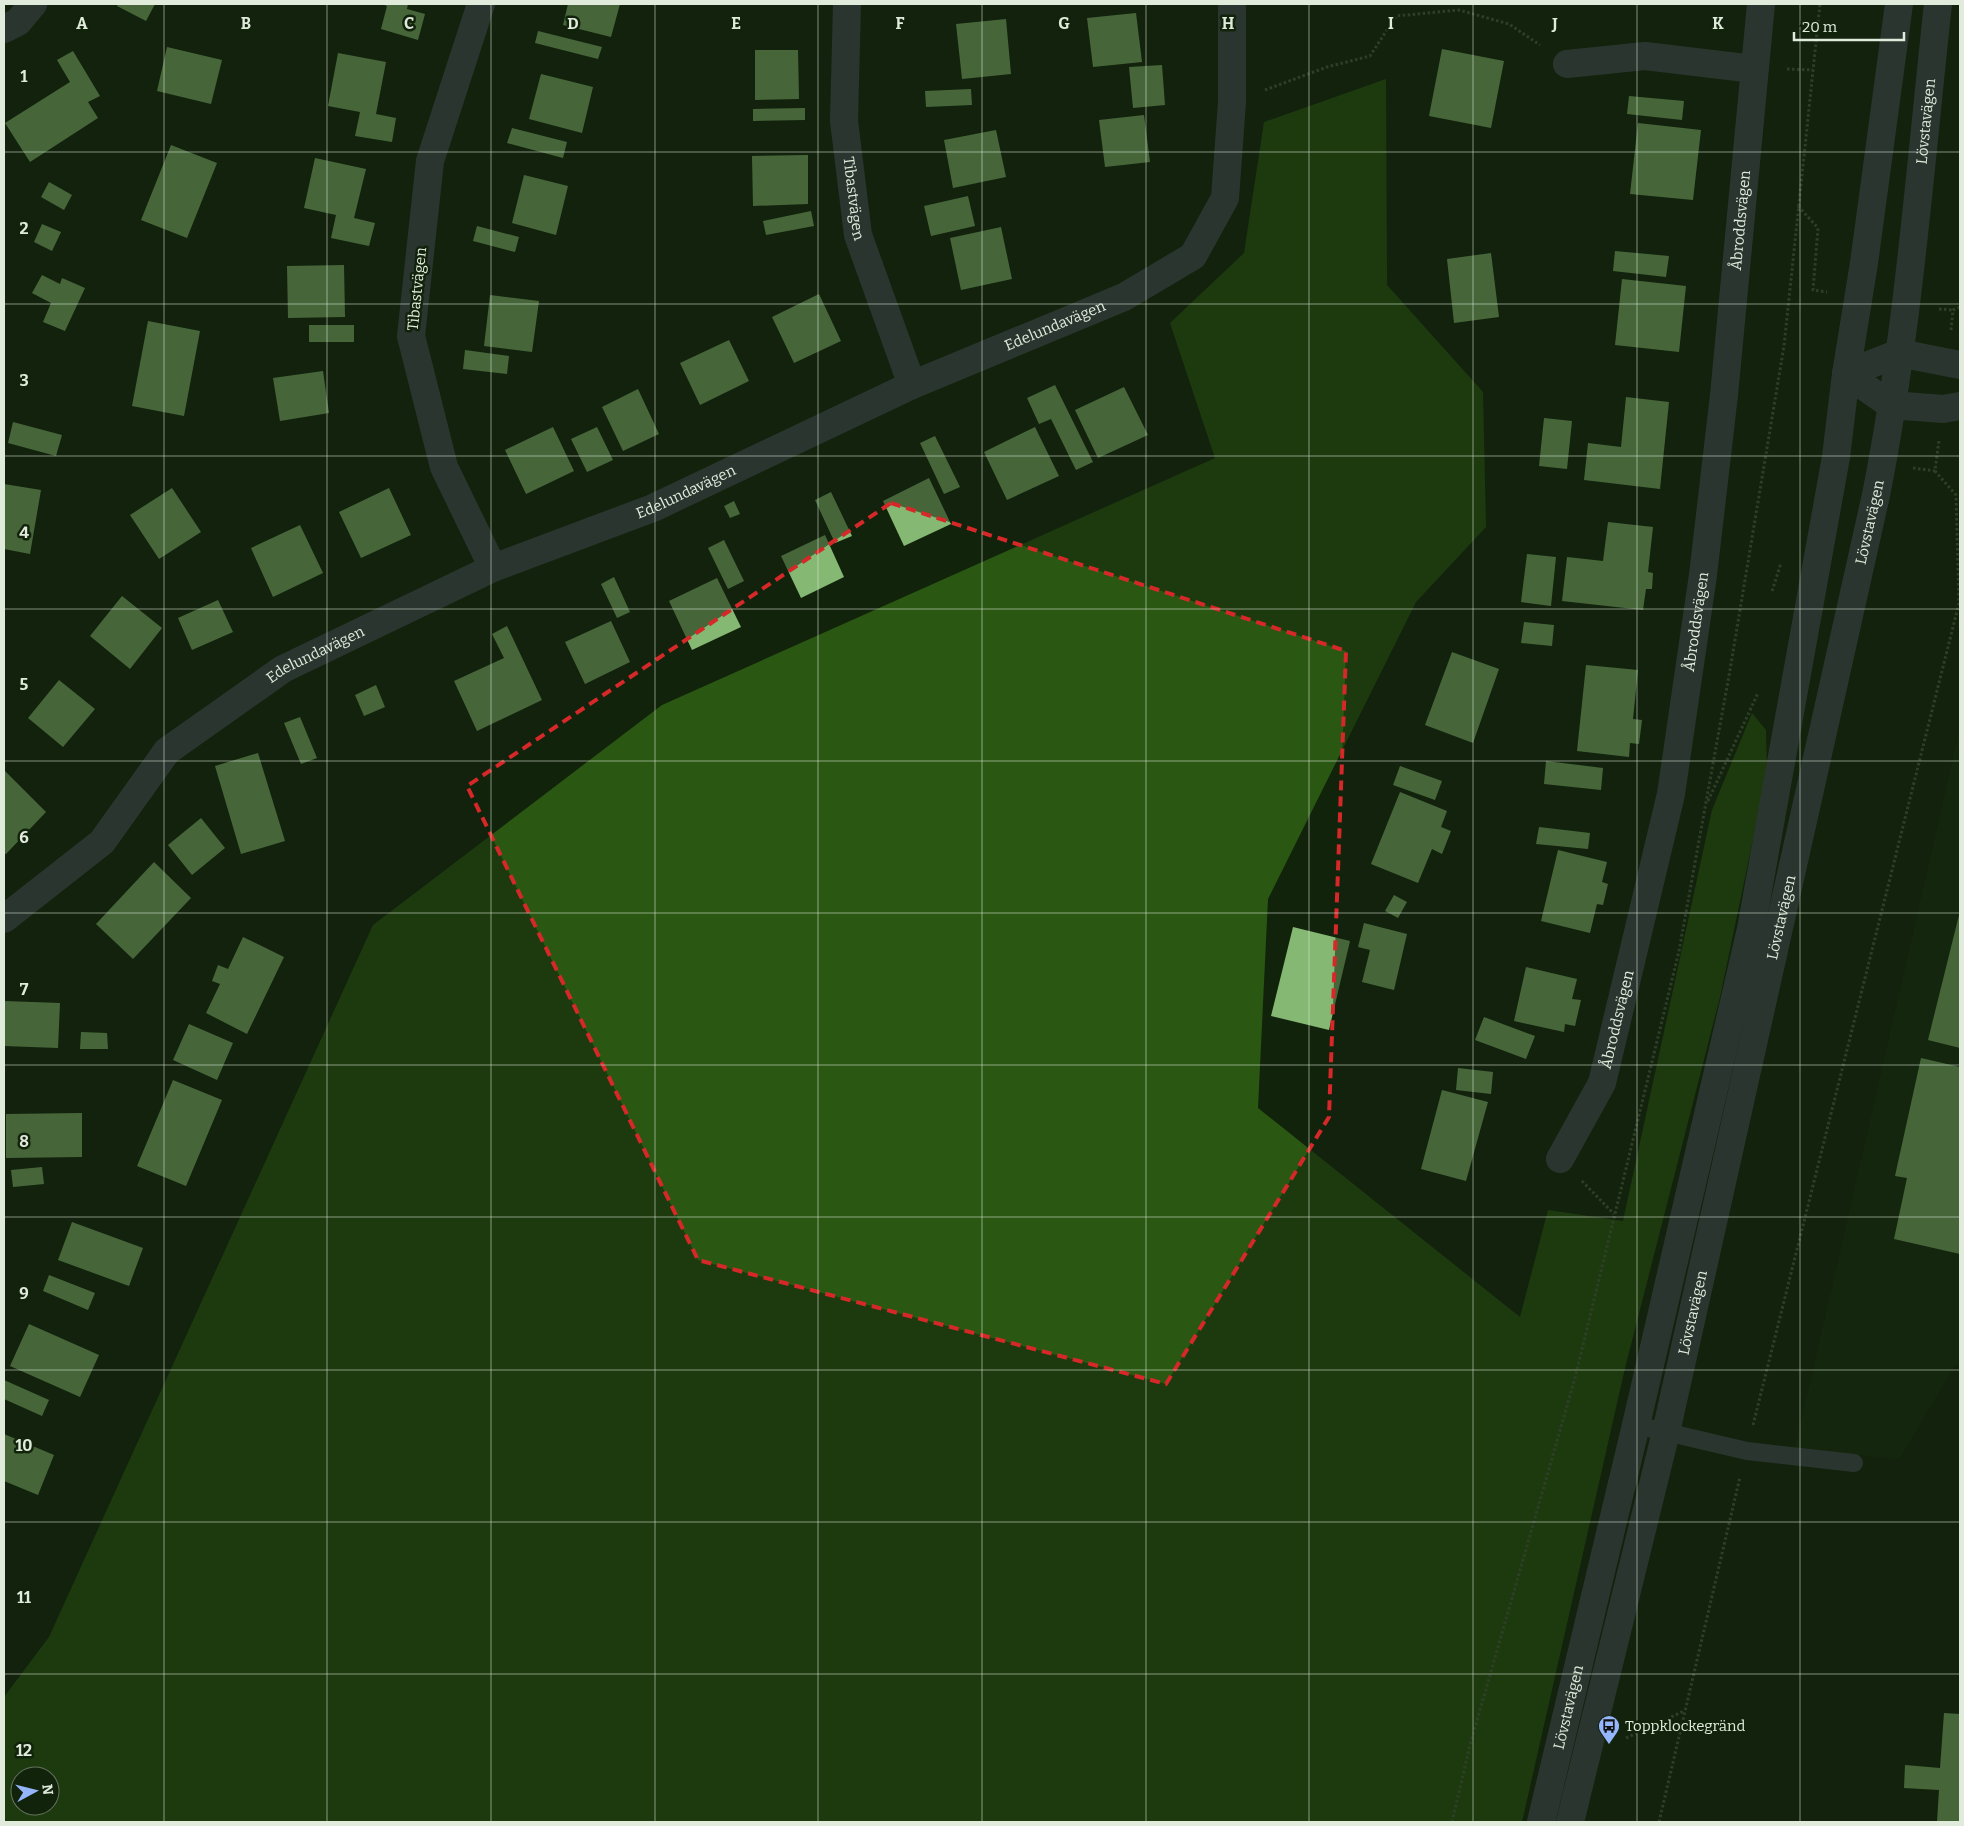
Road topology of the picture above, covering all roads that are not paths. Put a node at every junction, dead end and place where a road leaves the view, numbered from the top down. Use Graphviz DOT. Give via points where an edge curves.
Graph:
graph roads {
  1 [pos="33,4"];
  2 [pos="481,4"];
  3 [pos="848,4"];
  4 [pos="1232,4"];
  5 [pos="1761,4"];
  6 [pos="1899,4"];
  7 [pos="1938,4"];
  8 [pos="4,29"];
  9 [pos="1567,64"];
  10 [pos="1754,69"];
  11 [pos="1899,353"];
  12 [pos="1954,363"];
  13 [pos="1846,374"];
  14 [pos="912,384"];
  15 [pos="1891,405"];
  16 [pos="1952,408"];
  17 [pos="492,568"];
  18 [pos="4,919"];
  19 [pos="1560,1158"];
  20 [pos="1636,1425"];
  21 [pos="1666,1432"];
  22 [pos="1854,1463"];
  23 [pos="1541,1822"];
  24 [pos="1570,1822"];
  1 -- 8 [label="street" via="18,22"];
  2 -- 17 [label="street, Tibastvägen" via="430,161 411,336 444,467"];
  3 -- 14 [label="street, Tibastvägen" via="844,121 858,235"];
  4 -- 14 [label="street, Edelundavägen" via="1232,102 1225,198 1192,256 1124,297"];
  5 -- 10 [label="street, Åbroddsvägen"];
  6 -- 13 [label="street, Lövstavägen"];
  7 -- 11 [label="street, Lövstavägen"];
  9 -- 10 [label="street" via="1645,56"];
  10 -- 19 [label="street, Åbroddsvägen" via="1723,405 1703,575 1671,794 1602,1083"];
  11 -- 12 [label="street"];
  11 -- 13 [label="street"];
  11 -- 15 [label="street, Lövstavägen"];
  13 -- 15 [label="street"];
  13 -- 20 [label="street, Lövstavägen" via="1836,457 1751,929"];
  14 -- 17 [label="street, Edelundavägen" via="653,508"];
  15 -- 16 [label="street"];
  15 -- 21 [label="street, Lövstavägen" via="1873,505"];
  17 -- 18 [label="street, Edelundavägen" via="283,669 167,751 102,842"];
  20 -- 21 [label="lane"];
  20 -- 23 [label="street, Lövstavägen"];
  21 -- 22 [label="lane" via="1746,1451"];
  21 -- 24 [label="street, Lövstavägen"];
}
